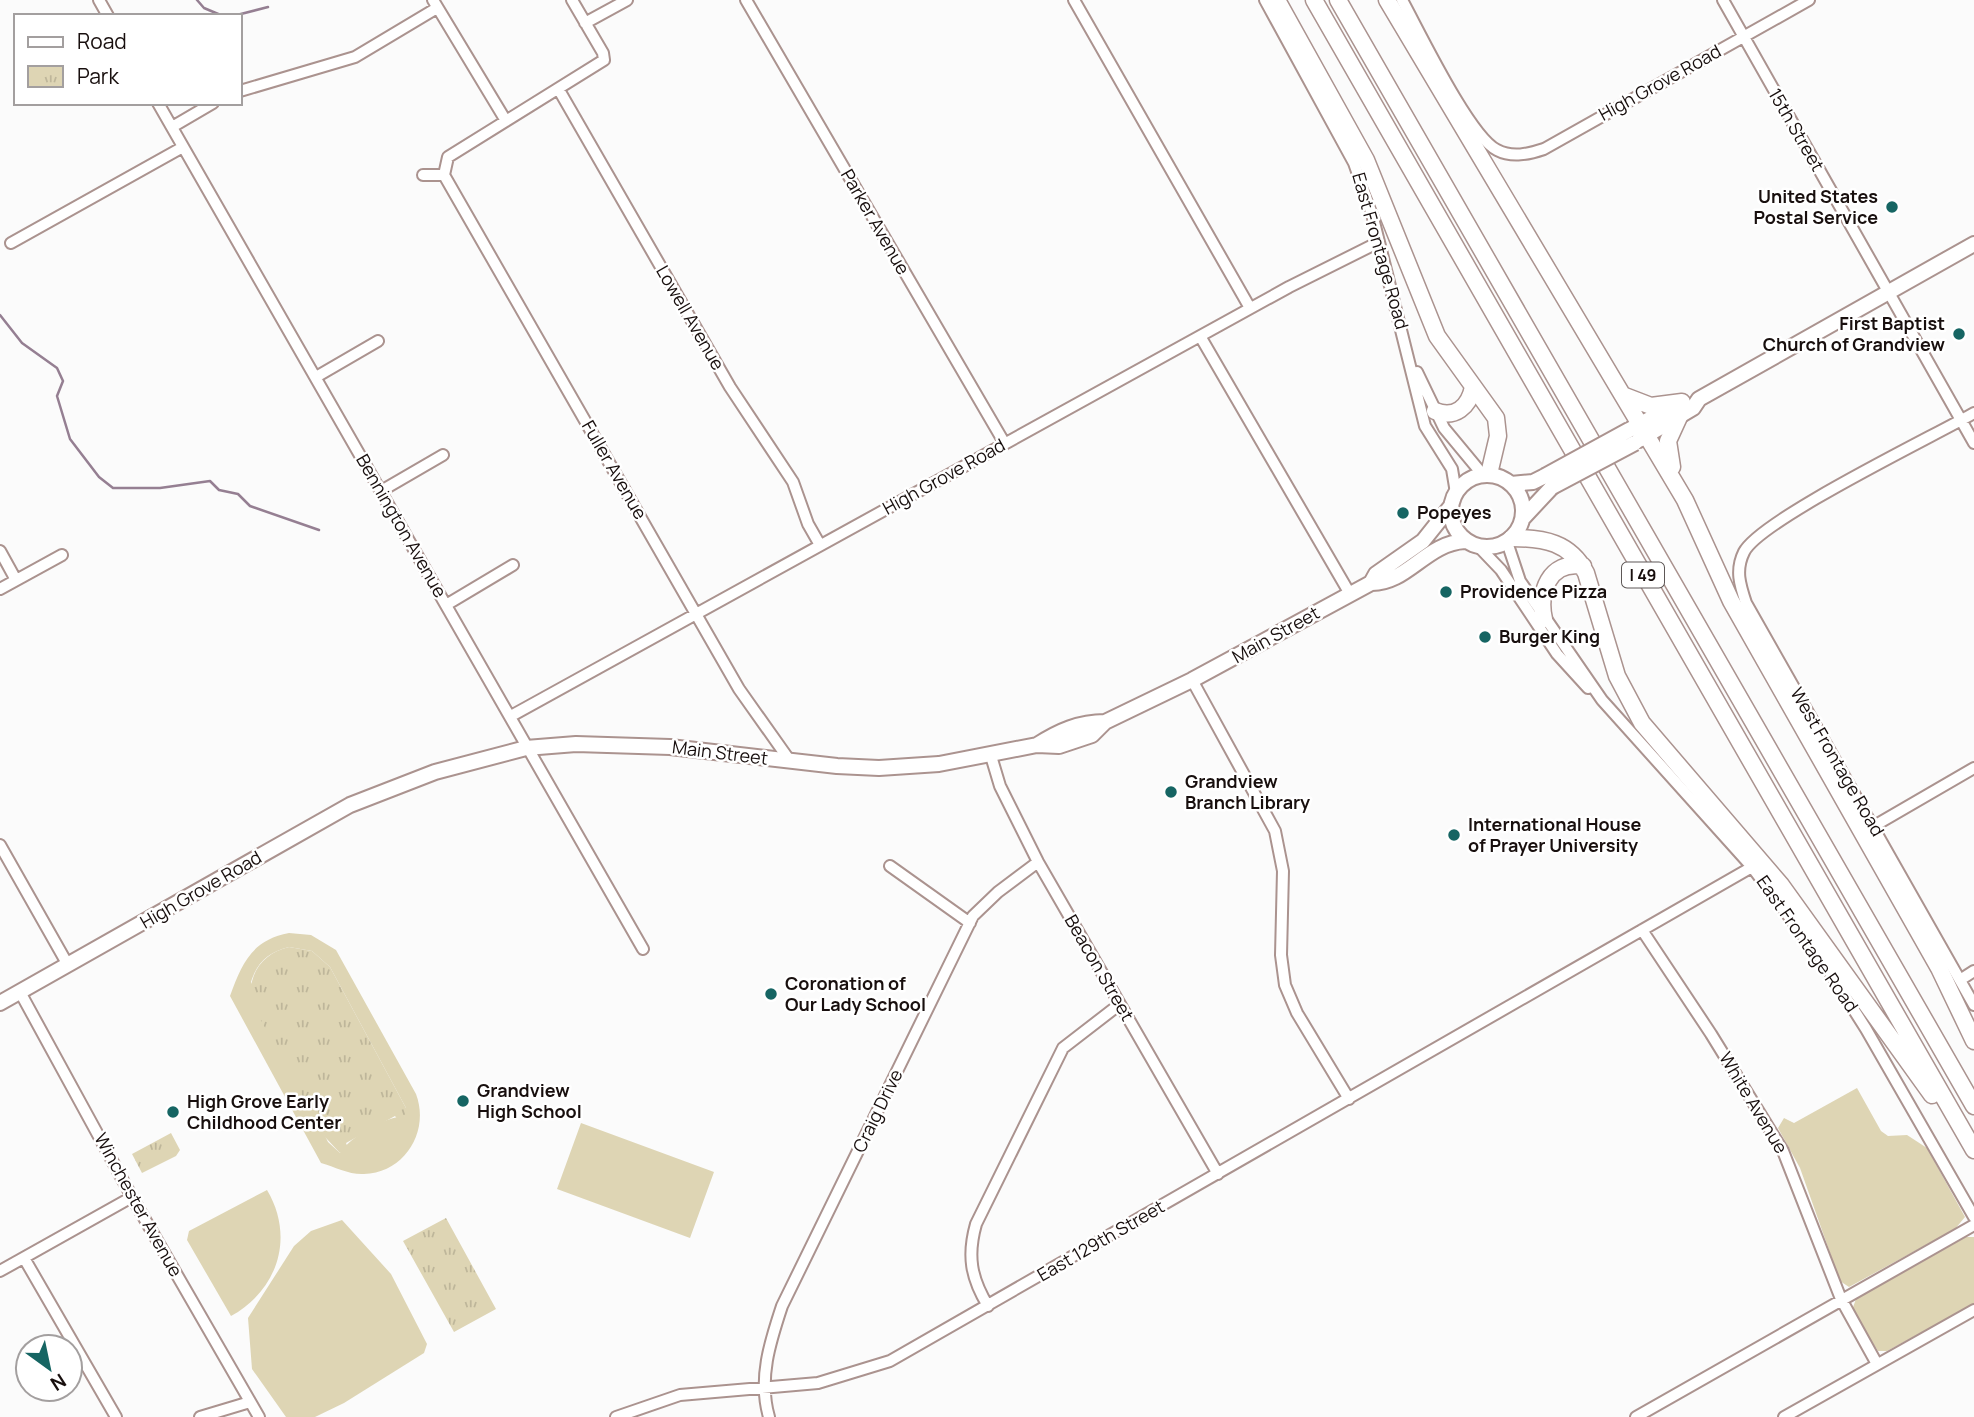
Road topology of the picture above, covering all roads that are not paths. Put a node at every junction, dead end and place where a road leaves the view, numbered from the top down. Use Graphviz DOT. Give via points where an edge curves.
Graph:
graph roads {
  1 [pos="572,0"];
  2 [pos="627,0"];
  3 [pos="746,0"];
  4 [pos="1074,0"];
  5 [pos="1265,0"];
  6 [pos="1277,0"];
  7 [pos="1314,0"];
  8 [pos="1338,0"];
  9 [pos="1387,0"];
  10 [pos="1402,0"];
  11 [pos="1723,0"];
  12 [pos="1809,0"];
  13 [pos="435,4"];
  14 [pos="585,23"];
  15 [pos="1743,36"];
  16 [pos="242,90"];
  17 [pos="559,90"];
  18 [pos="159,105"];
  19 [pos="210,105"];
  20 [pos="506,121"];
  21 [pos="172,127"];
  22 [pos="183,146"];
  23 [pos="444,175"];
  24 [pos="423,176"];
  25 [pos="1379,242"];
  26 [pos="11,243"];
  27 [pos="1974,244"];
  28 [pos="1888,292"];
  29 [pos="1250,308"];
  30 [pos="1200,336"];
  31 [pos="378,341"];
  32 [pos="1409,357"];
  33 [pos="316,377"];
  34 [pos="1473,387"];
  35 [pos="1625,396"];
  36 [pos="1680,410"];
  37 [pos="1435,411"];
  38 [pos="1974,413"];
  39 [pos="1961,421"];
  40 [pos="1638,433"];
  41 [pos="1005,443"];
  42 [pos="1974,443"];
  43 [pos="443,454"];
  44 [pos="1486,475"];
  45 [pos="1672,477"];
  46 [pos="1549,482"];
  47 [pos="1511,484"];
  48 [pos="381,491"];
  49 [pos="1454,499"];
  50 [pos="1524,517"];
  51 [pos="1509,540"];
  52 [pos="1472,544"];
  53 [pos="820,545"];
  54 [pos="0,551"];
  55 [pos="62,555"];
  56 [pos="513,565"];
  57 [pos="1583,566"];
  58 [pos="16,580"];
  59 [pos="1371,583"];
  60 [pos="0,589"];
  61 [pos="1350,594"];
  62 [pos="446,605"];
  63 [pos="696,614"];
  64 [pos="1544,620"];
  65 [pos="1192,680"];
  66 [pos="1602,700"];
  67 [pos="511,716"];
  68 [pos="526,748"];
  69 [pos="991,756"];
  70 [pos="790,761"];
  71 [pos="1974,768"];
  72 [pos="405,783"];
  73 [pos="1874,826"];
  74 [pos="0,845"];
  75 [pos="1038,862"];
  76 [pos="890,866"];
  77 [pos="1752,867"];
  78 [pos="970,923"];
  79 [pos="1642,930"];
  80 [pos="643,949"];
  81 [pos="68,965"];
  82 [pos="1974,971"];
  83 [pos="1960,980"];
  84 [pos="20,992"];
  85 [pos="0,1003"];
  86 [pos="1120,1003"];
  87 [pos="1974,1005"];
  88 [pos="1974,1041"];
  89 [pos="1349,1100"];
  90 [pos="1974,1106"];
  91 [pos="1970,1143"];
  92 [pos="1218,1174"];
  93 [pos="132,1197"];
  94 [pos="1974,1217"];
  95 [pos="1974,1225"];
  96 [pos="24,1258"];
  97 [pos="0,1272"];
  98 [pos="1841,1299"];
  99 [pos="988,1306"];
  100 [pos="1974,1310"];
  101 [pos="1877,1364"];
  102 [pos="764,1388"];
  103 [pos="250,1402"];
  104 [pos="116,1417"];
  105 [pos="200,1417"];
  106 [pos="259,1417"];
  107 [pos="616,1417"];
  108 [pos="769,1417"];
  109 [pos="1636,1417"];
  110 [pos="1784,1417"];
  1 -- 14 [label="street"];
  2 -- 14 [label="street"];
  3 -- 41 [label="street, Parker Avenue"];
  4 -- 29 [label="street"];
  5 -- 25 [label="street, East Frontage Road" via="1343,139 1366,194"];
  6 -- 34 [label="highway" via="1366,160 1433,330"];
  7 -- 91 [label="highway, I 49"];
  8 -- 90 [label="highway, I 49"];
  9 -- 35 [label="highway"];
  10 -- 15 [label="street, High Grove Road" via="1479,134 1493,148 1508,154 1544,149"];
  11 -- 15 [label="street, 15th Street"];
  12 -- 15 [label="street, High Grove Road"];
  13 -- 16 [label="street" via="355,57"];
  13 -- 20 [label="street"];
  14 -- 17 [label="street" via="604,60"];
  15 -- 28 [label="street, 15th Street"];
  17 -- 20 [label="street"];
  17 -- 53 [label="street, Lowell Avenue" via="730,387 793,482"];
  18 -- 21 [label="street, Bennington Avenue"];
  19 -- 21 [label="street"];
  20 -- 23 [label="street" via="448,157"];
  21 -- 22 [label="street, Bennington Avenue"];
  22 -- 26 [label="street"];
  22 -- 33 [label="street, Bennington Avenue"];
  23 -- 24 [label="street"];
  23 -- 63 [label="street, Fuller Avenue"];
  25 -- 29 [label="street, High Grove Road"];
  25 -- 32 [label="street, East Frontage Road"];
  27 -- 28 [label="main road"];
  28 -- 36 [label="main road" via="1699,400 1693,408"];
  28 -- 39 [label="street, 15th Street"];
  29 -- 30 [label="street, High Grove Road"];
  30 -- 41 [label="street, High Grove Road"];
  30 -- 61 [label="street"];
  31 -- 33 [label="street"];
  32 -- 37 [label="street, East Frontage Road"];
  32 -- 49 [label="street, East Frontage Road" via="1425,426 1452,469"];
  33 -- 48 [label="street, Bennington Avenue"];
  34 -- 37 [label="highway" via="1458,411"];
  34 -- 44 [label="highway" via="1492,410 1498,427 1496,450"];
  35 -- 36 [label="highway"];
  35 -- 40 [label="highway"];
  36 -- 40 [label="main road"];
  36 -- 45 [label="highway" via="1668,441"];
  37 -- 44 [label="street, East Frontage Road" via="1455,444"];
  38 -- 39 [label="street, West Frontage Road"];
  39 -- 42 [label="street, 15th Street"];
  39 -- 73 [label="street, West Frontage Road" via="1760,533 1744,551 1737,578 1746,603"];
  40 -- 45 [label="highway"];
  40 -- 46 [label="main road, bridge"];
  41 -- 53 [label="street, High Grove Road"];
  43 -- 48 [label="street"];
  44 -- 47 [label="main road"];
  44 -- 49 [label="main road" via="1468,481"];
  45 -- 88 [label="highway" via="1731,601 1938,968"];
  46 -- 47 [label="main road"];
  46 -- 50 [label="main road"];
  47 -- 50 [label="main road" via="1522,500"];
  48 -- 62 [label="street, Bennington Avenue"];
  49 -- 52 [label="main road" via="1453,525"];
  49 -- 59 [label="main road, Main Street" via="1423,541 1376,574"];
  50 -- 51 [label="main road"];
  51 -- 52 [label="main road" via="1496,547"];
  51 -- 57 [label="highway" via="1552,541"];
  51 -- 64 [label="street, East Frontage Road" via="1515,570"];
  52 -- 59 [label="main road, Main Street" via="1438,546 1391,579"];
  52 -- 66 [label="street, East Frontage Road" via="1500,570 1557,654"];
  53 -- 63 [label="street, High Grove Road"];
  54 -- 58 [label="street"];
  55 -- 58 [label="street"];
  56 -- 62 [label="street"];
  57 -- 64 [label="highway" via="1566,567 1545,585 1541,601"];
  57 -- 91 [label="highway" via="1618,676 1642,723 1788,893"];
  58 -- 60 [label="street"];
  59 -- 61 [label="main road, Main Street"];
  61 -- 65 [label="main road, Main Street"];
  62 -- 67 [label="street, Bennington Avenue"];
  63 -- 67 [label="street, High Grove Road"];
  63 -- 70 [label="street, Fuller Avenue" via="739,689"];
  64 -- 66 [label="street, East Frontage Road"];
  65 -- 69 [label="main road, Main Street" via="1105,722 1091,735 1059,746 1037,745"];
  65 -- 89 [label="street" via="1275,831 1283,871 1285,985"];
  66 -- 77 [label="street, East Frontage Road"];
  67 -- 68 [label="street, Bennington Avenue"];
  68 -- 70 [label="main road, Main Street" via="628,744"];
  68 -- 72 [label="main road, Main Street"];
  68 -- 80 [label="street, Bennington Avenue"];
  69 -- 70 [label="main road, Main Street" via="879,768"];
  69 -- 75 [label="street, Beacon Street" via="1000,786"];
  71 -- 73 [label="street"];
  72 -- 81 [label="main road, High Grove Road" via="350,806"];
  73 -- 83 [label="street, West Frontage Road"];
  74 -- 81 [label="street"];
  75 -- 78 [label="street, Craig Drive" via="998,892"];
  75 -- 86 [label="street, Beacon Street"];
  76 -- 78 [label="street"];
  77 -- 79 [label="street, East 129th Street"];
  77 -- 94 [label="street, East Frontage Road" via="1850,1004"];
  78 -- 102 [label="street, Craig Drive" via="782,1306 768,1348"];
  79 -- 89 [label="street, East 129th Street"];
  79 -- 98 [label="street, White Avenue" via="1783,1151"];
  81 -- 84 [label="main road, High Grove Road"];
  82 -- 83 [label="street"];
  83 -- 87 [label="street, West Frontage Road"];
  84 -- 85 [label="main road, High Grove Road"];
  84 -- 93 [label="street, Winchester Avenue"];
  86 -- 92 [label="street, Beacon Street"];
  86 -- 99 [label="street" via="1063,1048 976,1224 970,1265"];
  89 -- 92 [label="street, East 129th Street"];
  92 -- 99 [label="street, East 129th Street"];
  93 -- 96 [label="street"];
  93 -- 103 [label="street, Winchester Avenue"];
  95 -- 98 [label="street"];
  96 -- 97 [label="street"];
  96 -- 104 [label="street"];
  98 -- 101 [label="street, White Avenue"];
  98 -- 109 [label="street"];
  99 -- 102 [label="street, East 129th Street" via="868,1370 818,1383"];
  100 -- 101 [label="street"];
  101 -- 110 [label="street"];
  102 -- 107 [label="street, East 129th Street" via="680,1395"];
  102 -- 108 [label="street, Craig Drive"];
  103 -- 105 [label="street"];
  103 -- 106 [label="street, Winchester Avenue"];
}
